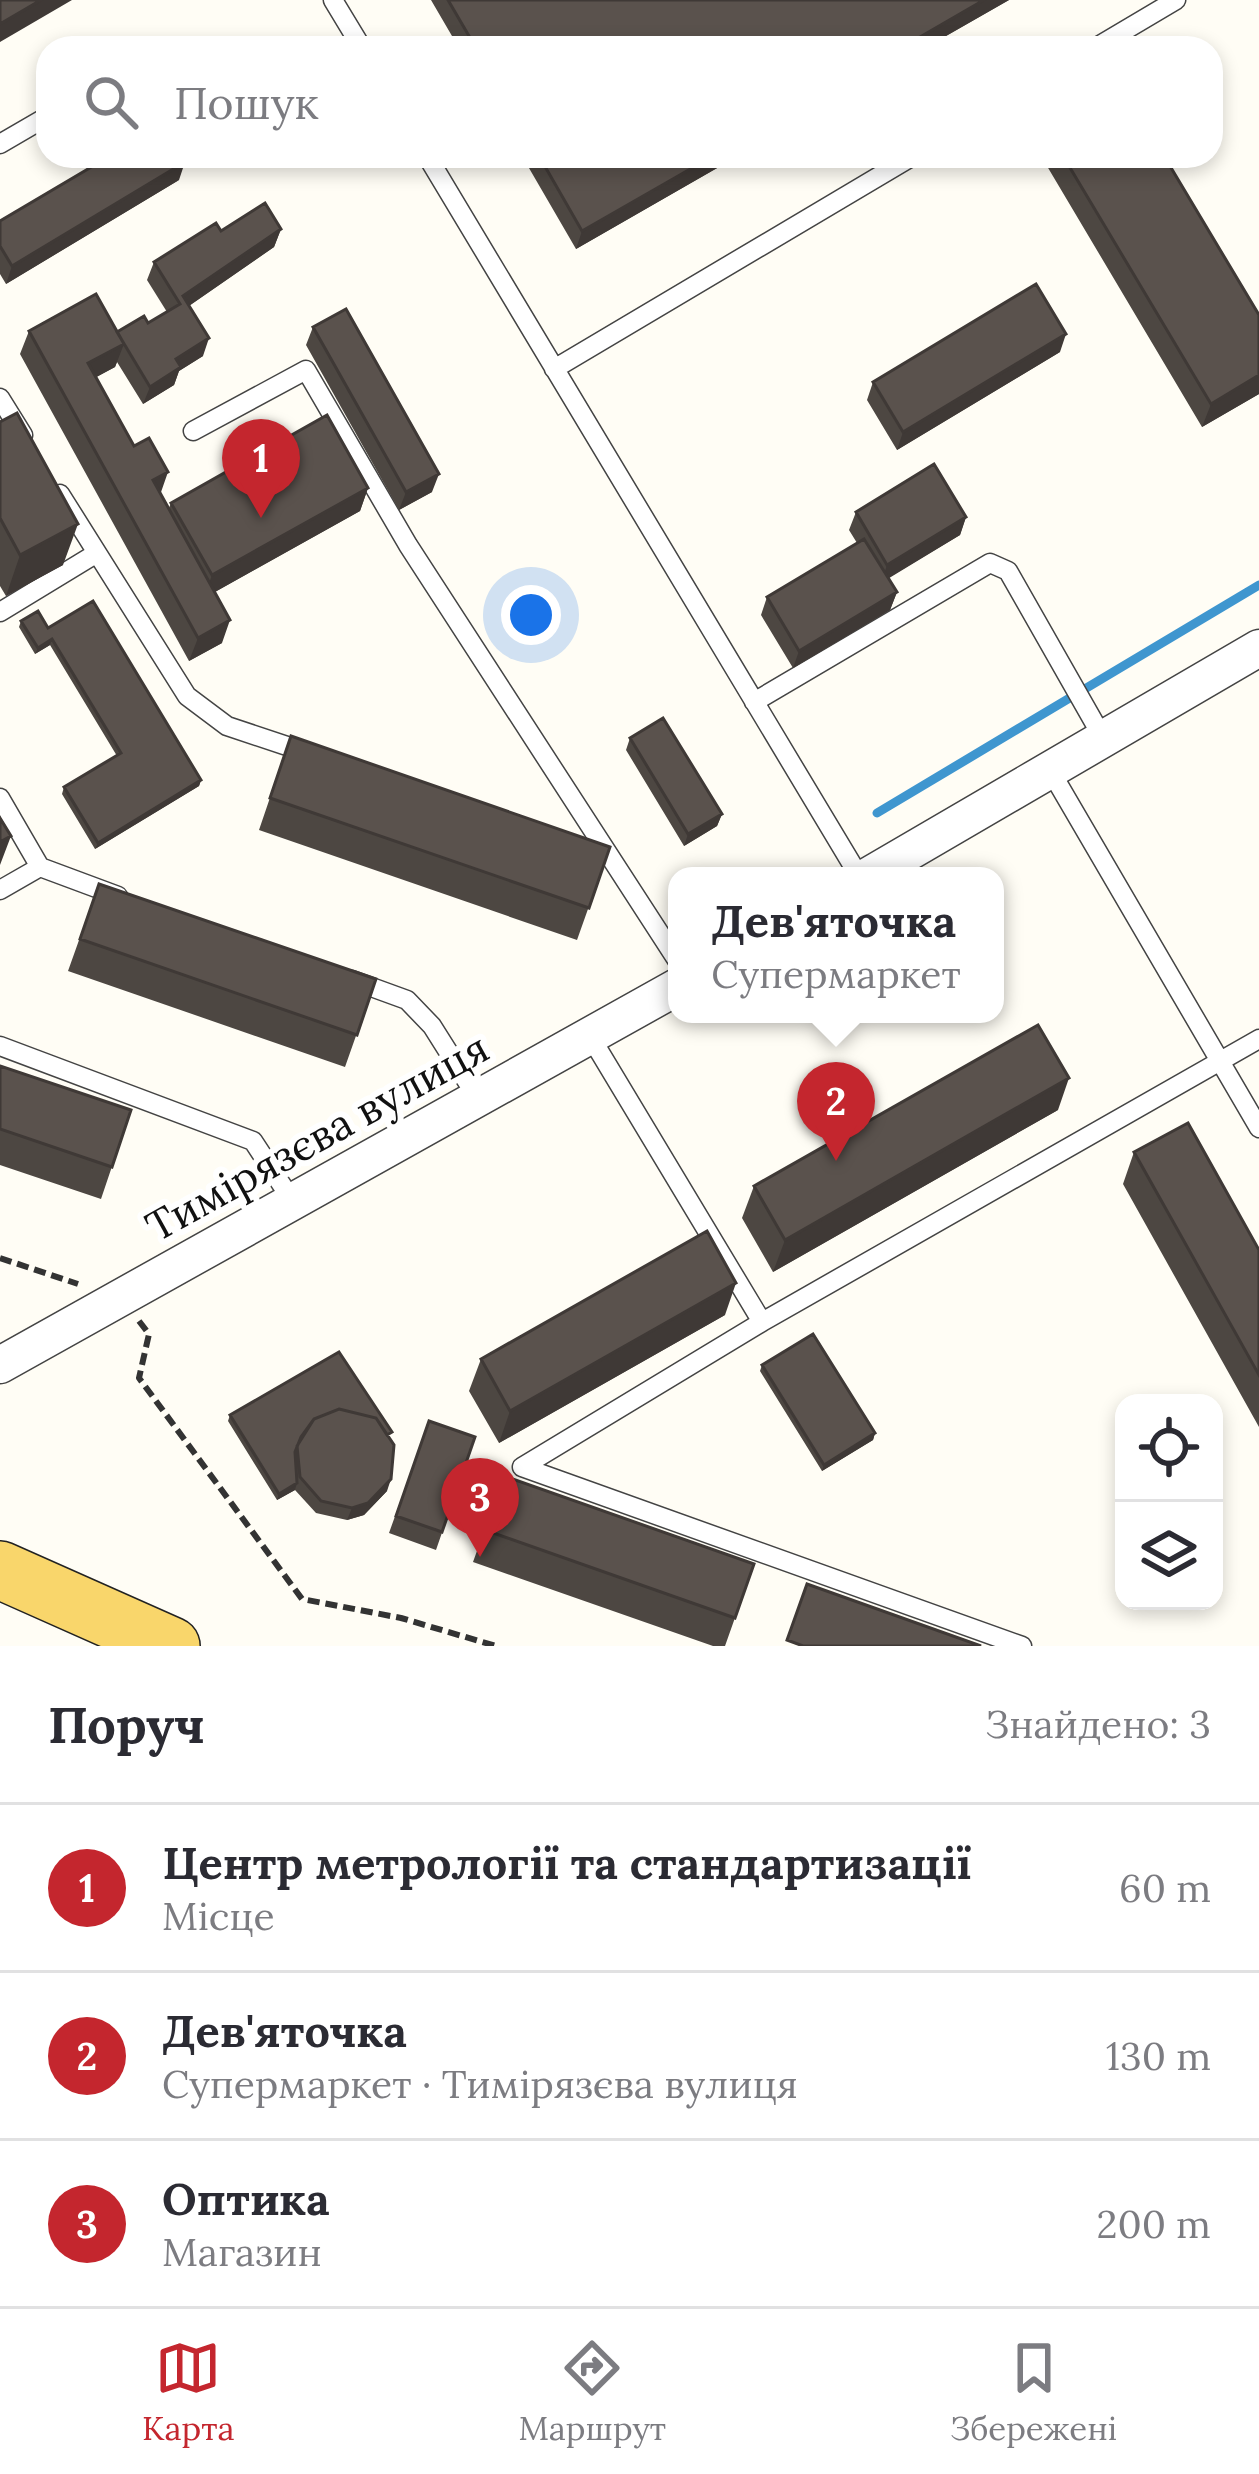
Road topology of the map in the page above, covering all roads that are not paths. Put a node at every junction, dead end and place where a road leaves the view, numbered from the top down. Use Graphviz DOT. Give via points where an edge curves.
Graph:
graph roads {
  1 [pos="333,0"];
  2 [pos="1176,0"];
  3 [pos="355,36"];
  4 [pos="1115,36"];
  5 [pos="36,123"];
  6 [pos="0,144"];
  7 [pos="434,168"];
  8 [pos="893,168"];
  9 [pos="554,369"];
  10 [pos="0,398"];
  11 [pos="194,431"];
  12 [pos="36,456"];
  13 [pos="49,476"];
  14 [pos="97,553"];
  15 [pos="0,612"];
  16 [pos="1259,648"];
  17 [pos="754,702"];
  18 [pos="1103,738"];
  19 [pos="339,764"];
  20 [pos="1050,770"];
  21 [pos="0,798"];
  22 [pos="586,847"];
  23 [pos="608,855"];
  24 [pos="40,867"];
  25 [pos="857,867"];
  26 [pos="879,867"];
  27 [pos="0,890"];
  28 [pos="148,907"];
  29 [pos="668,946"];
  30 [pos="342,977"];
  31 [pos="668,992"];
  32 [pos="590,1036"];
  33 [pos="1259,1039"];
  34 [pos="0,1046"];
  35 [pos="1220,1061"];
  36 [pos="478,1099"];
  37 [pos="1259,1128"];
  38 [pos="293,1202"];
  39 [pos="762,1322"];
  40 [pos="0,1366"];
  41 [pos="0,1570"];
  42 [pos="172,1646"];
  43 [pos="1022,1646"];
  1 -- 3 [label="lane"];
  2 -- 4 [label="lane"];
  5 -- 6 [label="lane"];
  7 -- 9 [label="lane"];
  8 -- 9 [label="lane"];
  9 -- 17 [label="lane"];
  10 -- 12 [label="lane"];
  11 -- 23 [label="lane" via="306,370"];
  13 -- 14 [label="lane"];
  14 -- 15 [label="lane"];
  14 -- 19 [label="lane" via="187,696 227,726"];
  16 -- 18 [label="street"];
  17 -- 18 [label="lane" via="990,562 1008,571"];
  17 -- 25 [label="lane"];
  18 -- 20 [label="street"];
  20 -- 26 [label="street"];
  20 -- 35 [label="lane"];
  21 -- 24 [label="lane"];
  22 -- 23 [label="lane"];
  23 -- 29 [label="lane"];
  24 -- 27 [label="lane"];
  24 -- 28 [label="lane"];
  30 -- 36 [label="lane" via="407,1000"];
  31 -- 32 [label="street, Тимірязєва вулиця"];
  32 -- 36 [label="street, Тимірязєва вулиця"];
  32 -- 39 [label="lane"];
  33 -- 35 [label="lane"];
  34 -- 38 [label="lane" via="253,1141"];
  35 -- 37 [label="lane"];
  35 -- 39 [label="lane"];
  36 -- 38 [label="street, Тимірязєва вулиця"];
  38 -- 40 [label="street, Тимірязєва вулиця"];
  39 -- 43 [label="lane" via="522,1467"];
  41 -- 42 [label="main road"];
}
